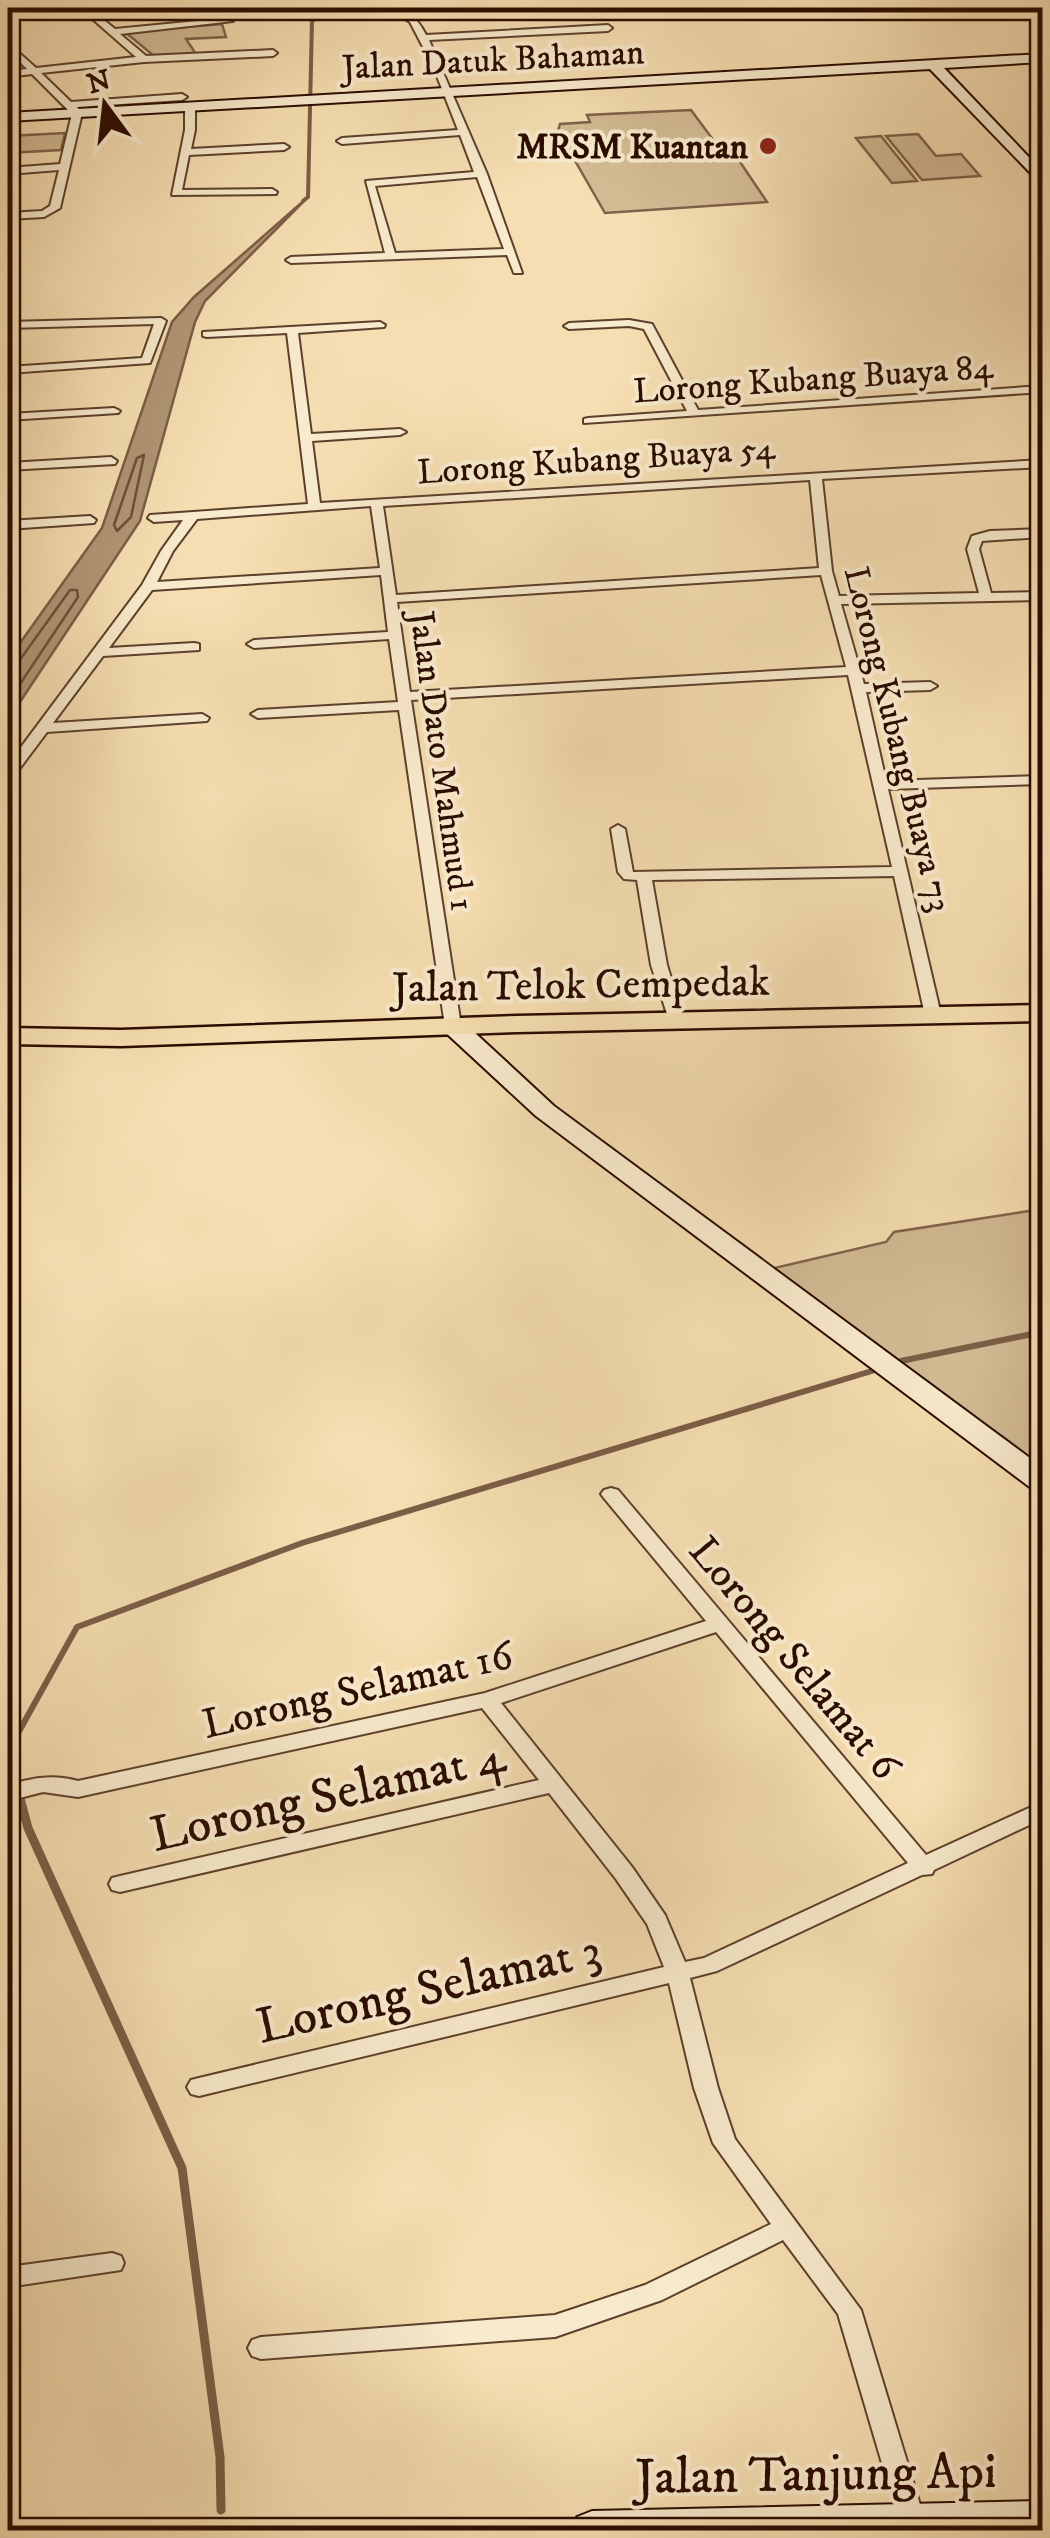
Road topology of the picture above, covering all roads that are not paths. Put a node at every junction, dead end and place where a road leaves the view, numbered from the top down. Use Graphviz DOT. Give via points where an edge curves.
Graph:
graph roads {
  1 [pos="84,8"];
  2 [pos="412,8"];
  3 [pos="396,9"];
  4 [pos="229,22"];
  5 [pos="608,28"];
  6 [pos="114,32"];
  7 [pos="422,38"];
  8 [pos="8,46"];
  9 [pos="273,52"];
  10 [pos="144,58"];
  11 [pos="1042,58"];
  12 [pos="932,64"];
  13 [pos="36,71"];
  14 [pos="8,74"];
  15 [pos="448,92"];
  16 [pos="186,101"];
  17 [pos="74,109"];
  18 [pos="8,117"];
  19 [pos="464,132"];
  20 [pos="342,141"];
  21 [pos="284,148"];
  22 [pos="185,152"];
  23 [pos="64,167"];
  24 [pos="8,172"];
  25 [pos="482,174"];
  26 [pos="1042,180"];
  27 [pos="272,192"];
  28 [pos="8,216"];
  29 [pos="510,252"];
  30 [pos="391,256"];
  31 [pos="291,260"];
  32 [pos="518,272"];
  33 [pos="8,325"];
  34 [pos="380,325"];
  35 [pos="569,326"];
  36 [pos="292,330"];
  37 [pos="207,334"];
  38 [pos="8,370"];
  39 [pos="1042,389"];
  40 [pos="114,412"];
  41 [pos="695,414"];
  42 [pos="8,417"];
  43 [pos="588,421"];
  44 [pos="400,432"];
  45 [pos="304,438"];
  46 [pos="111,461"];
  47 [pos="1042,463"];
  48 [pos="8,467"];
  49 [pos="816,476"];
  50 [pos="377,503"];
  51 [pos="314,507"];
  52 [pos="193,516"];
  53 [pos="154,518"];
  54 [pos="90,520"];
  55 [pos="8,525"];
  56 [pos="1042,533"];
  57 [pos="386,571"];
  58 [pos="826,571"];
  59 [pos="148,586"];
  60 [pos="1042,596"];
  61 [pos="986,597"];
  62 [pos="391,599"];
  63 [pos="835,600"];
  64 [pos="396,635"];
  65 [pos="254,644"];
  66 [pos="194,647"];
  67 [pos="99,652"];
  68 [pos="853,671"];
  69 [pos="930,686"];
  70 [pos="858,688"];
  71 [pos="406,700"];
  72 [pos="258,714"];
  73 [pos="202,718"];
  74 [pos="43,728"];
  75 [pos="15,765"];
  76 [pos="1042,780"];
  77 [pos="881,785"];
  78 [pos="618,829"];
  79 [pos="901,871"];
  80 [pos="644,877"];
  81 [pos="1042,1012"];
  82 [pos="933,1015"];
  83 [pos="676,1020"];
  84 [pos="453,1026"];
  85 [pos="8,1036"];
  86 [pos="121,1038"];
  87 [pos="8,1050"];
  88 [pos="1042,1481"];
  89 [pos="611,1494"];
  90 [pos="719,1624"];
  91 [pos="487,1700"];
  92 [pos="554,1784"];
  93 [pos="8,1793"];
  94 [pos="1042,1810"];
  95 [pos="924,1868"];
  96 [pos="120,1884"];
  97 [pos="678,1973"];
  98 [pos="199,2087"];
  99 [pos="787,2227"];
  100 [pos="112,2263"];
  101 [pos="8,2277"];
  102 [pos="262,2348"];
  103 [pos="1042,2520"];
  104 [pos="912,2521"];
  105 [pos="592,2530"];
  1 -- 6 [label="street"];
  2 -- 3 [label="street"];
  3 -- 7 [label="street" via="414,20"];
  4 -- 6 [label="street"];
  5 -- 7 [label="street"];
  6 -- 10 [label="street"];
  7 -- 15 [label="street"];
  8 -- 13 [label="street"];
  9 -- 10 [label="street"];
  10 -- 13 [label="street"];
  11 -- 12 [label="street, Jalan Datuk Bahaman"];
  12 -- 15 [label="street, Jalan Datuk Bahaman"];
  12 -- 26 [label="street"];
  13 -- 14 [label="street"];
  13 -- 17 [label="street"];
  15 -- 16 [label="street, Jalan Datuk Bahaman"];
  15 -- 19 [label="street"];
  16 -- 17 [label="street, Jalan Datuk Bahaman"];
  16 -- 22 [label="street"];
  17 -- 18 [label="street, Jalan Datuk Bahaman"];
  17 -- 23 [label="street"];
  19 -- 20 [label="street"];
  19 -- 25 [label="street"];
  21 -- 22 [label="street"];
  22 -- 27 [label="street" via="176,193"];
  23 -- 24 [label="street"];
  23 -- 28 [label="street" via="52,212"];
  25 -- 29 [label="street"];
  25 -- 30 [label="street" via="369,183"];
  29 -- 30 [label="street"];
  29 -- 32 [label="street"];
  30 -- 31 [label="street"];
  33 -- 38 [label="street" via="161,322 150,355 136,363"];
  34 -- 36 [label="street"];
  35 -- 41 [label="street" via="648,326"];
  36 -- 37 [label="street"];
  36 -- 45 [label="street"];
  39 -- 41 [label="street, Lorong Kubang Buaya 84"];
  40 -- 42 [label="street"];
  41 -- 43 [label="street, Lorong Kubang Buaya 84"];
  44 -- 45 [label="street"];
  45 -- 51 [label="street"];
  46 -- 48 [label="street"];
  47 -- 49 [label="street, Lorong Kubang Buaya 54"];
  49 -- 50 [label="street, Lorong Kubang Buaya 54"];
  49 -- 58 [label="street, Lorong Kubang Buaya 73"];
  50 -- 51 [label="street, Lorong Kubang Buaya 54"];
  50 -- 57 [label="street, Jalan Dato Mahmud 1"];
  51 -- 52 [label="street, Lorong Kubang Buaya 54"];
  52 -- 53 [label="street, Lorong Kubang Buaya 54"];
  52 -- 59 [label="street"];
  54 -- 55 [label="street"];
  56 -- 61 [label="street" via="976,539"];
  57 -- 59 [label="street"];
  57 -- 62 [label="street, Jalan Dato Mahmud 1"];
  58 -- 62 [label="street"];
  58 -- 63 [label="street, Lorong Kubang Buaya 73"];
  59 -- 67 [label="street"];
  60 -- 61 [label="street"];
  61 -- 63 [label="street"];
  62 -- 64 [label="street, Jalan Dato Mahmud 1"];
  63 -- 68 [label="street, Lorong Kubang Buaya 73"];
  64 -- 65 [label="street"];
  64 -- 71 [label="street, Jalan Dato Mahmud 1"];
  66 -- 67 [label="street"];
  67 -- 74 [label="street"];
  68 -- 70 [label="street, Lorong Kubang Buaya 73"];
  68 -- 71 [label="street"];
  69 -- 70 [label="street"];
  70 -- 77 [label="street, Lorong Kubang Buaya 73"];
  71 -- 72 [label="street"];
  71 -- 84 [label="street, Jalan Dato Mahmud 1"];
  73 -- 74 [label="street"];
  74 -- 75 [label="street"];
  76 -- 77 [label="street"];
  77 -- 79 [label="street, Lorong Kubang Buaya 73"];
  78 -- 80 [label="street" via="625,872"];
  79 -- 80 [label="street"];
  79 -- 82 [label="street, Lorong Kubang Buaya 73"];
  80 -- 83 [label="street"];
  81 -- 82 [label="main road, Jalan Telok Cempedak"];
  82 -- 83 [label="main road, Jalan Telok Cempedak"];
  83 -- 84 [label="main road, Jalan Telok Cempedak"];
  84 -- 86 [label="main road, Jalan Telok Cempedak"];
  84 -- 88 [label="street" via="545,1112"];
  85 -- 86 [label="main road, Jalan Telok Cempedak"];
  86 -- 87 [label="main road, Jalan Telok Cempedak"];
  89 -- 90 [label="street, Lorong Selamat 6"];
  90 -- 91 [label="street, Lorong Selamat 16"];
  90 -- 95 [label="street, Lorong Selamat 6"];
  91 -- 92 [label="street"];
  91 -- 93 [label="street, Lorong Selamat 16" via="78,1789 56,1782"];
  92 -- 96 [label="street, Lorong Selamat 4"];
  92 -- 97 [label="street" via="644,1900"];
  94 -- 95 [label="street, Lorong Selamat 3"];
  95 -- 97 [label="street, Lorong Selamat 3" via="737,1954"];
  97 -- 98 [label="street, Lorong Selamat 3"];
  97 -- 99 [label="street" via="725,2142"];
  99 -- 102 [label="street" via="653,2293 555,2326"];
  99 -- 104 [label="street" via="849,2310"];
  100 -- 101 [label="street"];
  103 -- 104 [label="street, Jalan Tanjung Api"];
  104 -- 105 [label="street, Jalan Tanjung Api"];
}
